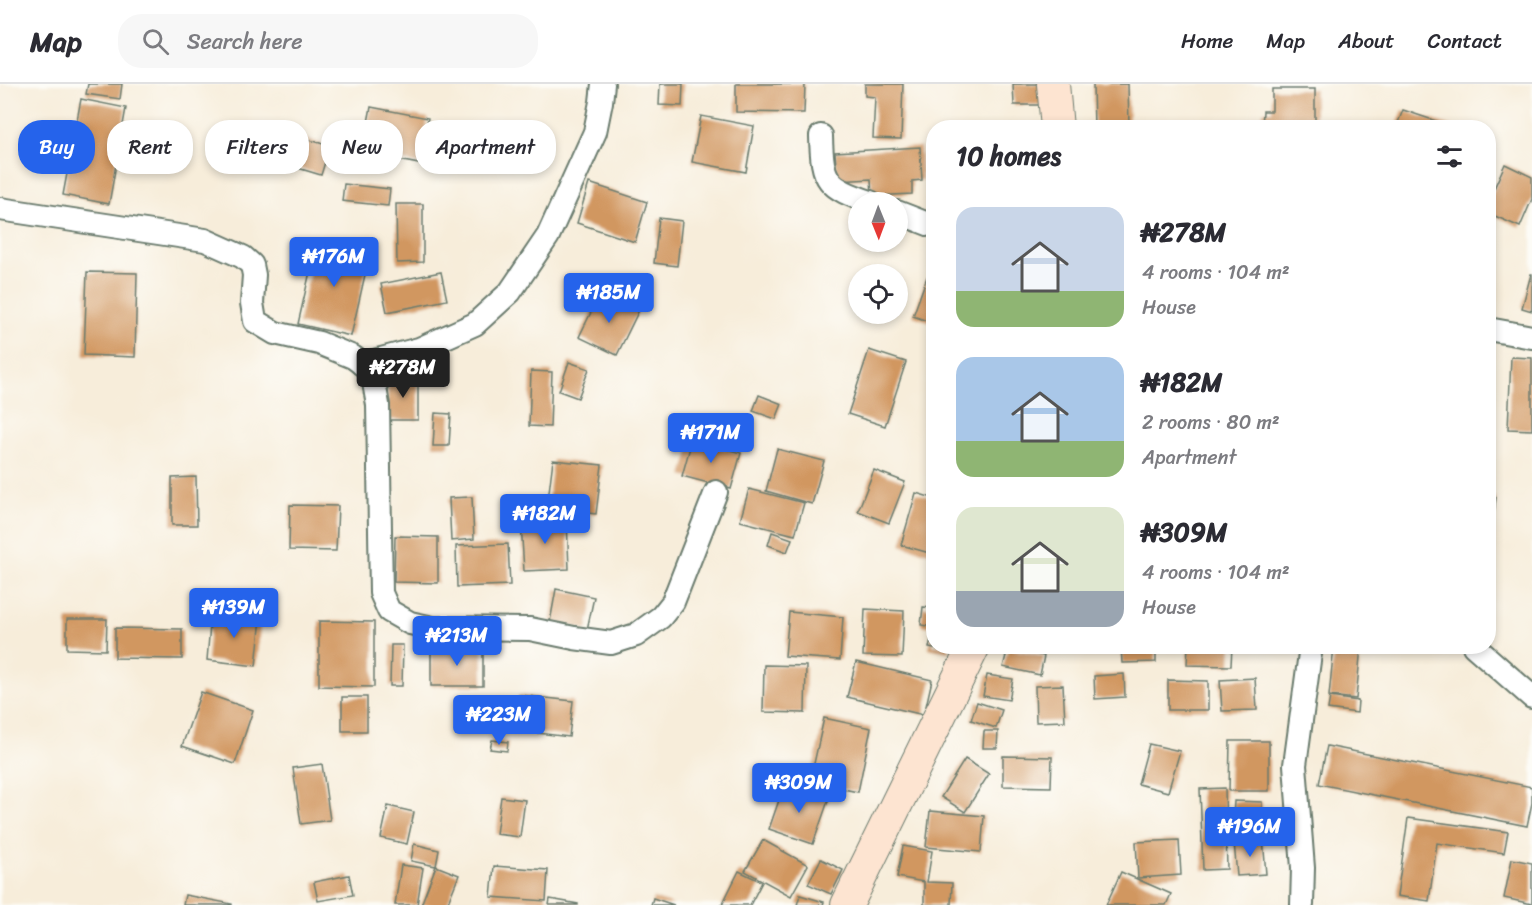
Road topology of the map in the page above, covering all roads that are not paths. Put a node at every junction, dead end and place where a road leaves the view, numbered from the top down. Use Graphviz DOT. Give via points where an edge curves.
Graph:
graph roads {
  1 [pos="603,84"];
  2 [pos="1053,84"];
  3 [pos="1055,120"];
  4 [pos="820,136"];
  5 [pos="848,193"];
  6 [pos="0,210"];
  7 [pos="908,216"];
  8 [pos="926,223"];
  9 [pos="1496,330"];
  10 [pos="1532,337"];
  11 [pos="362,364"];
  12 [pos="716,492"];
  13 [pos="970,654"];
  14 [pos="1310,654"];
  15 [pos="1483,654"];
  16 [pos="1532,697"];
  17 [pos="847,905"];
  18 [pos="1302,905"];
  1 -- 11 [label="street" via="595,132 548,236 510,292 475,324 419,349"];
  2 -- 3 [label="street"];
  4 -- 5 [label="street" via="826,176 835,188"];
  6 -- 11 [label="street" via="205,240 252,265 255,321 275,333 318,343"];
  7 -- 8 [label="street"];
  9 -- 10 [label="street"];
  11 -- 12 [label="street" via="372,371 378,405 381,593 389,611 410,623 433,628 530,629 611,643 636,635 661,617 673,602"];
  13 -- 17 [label="street"];
  14 -- 18 [label="street" via="1295,765"];
  15 -- 16 [label="street"];
}
